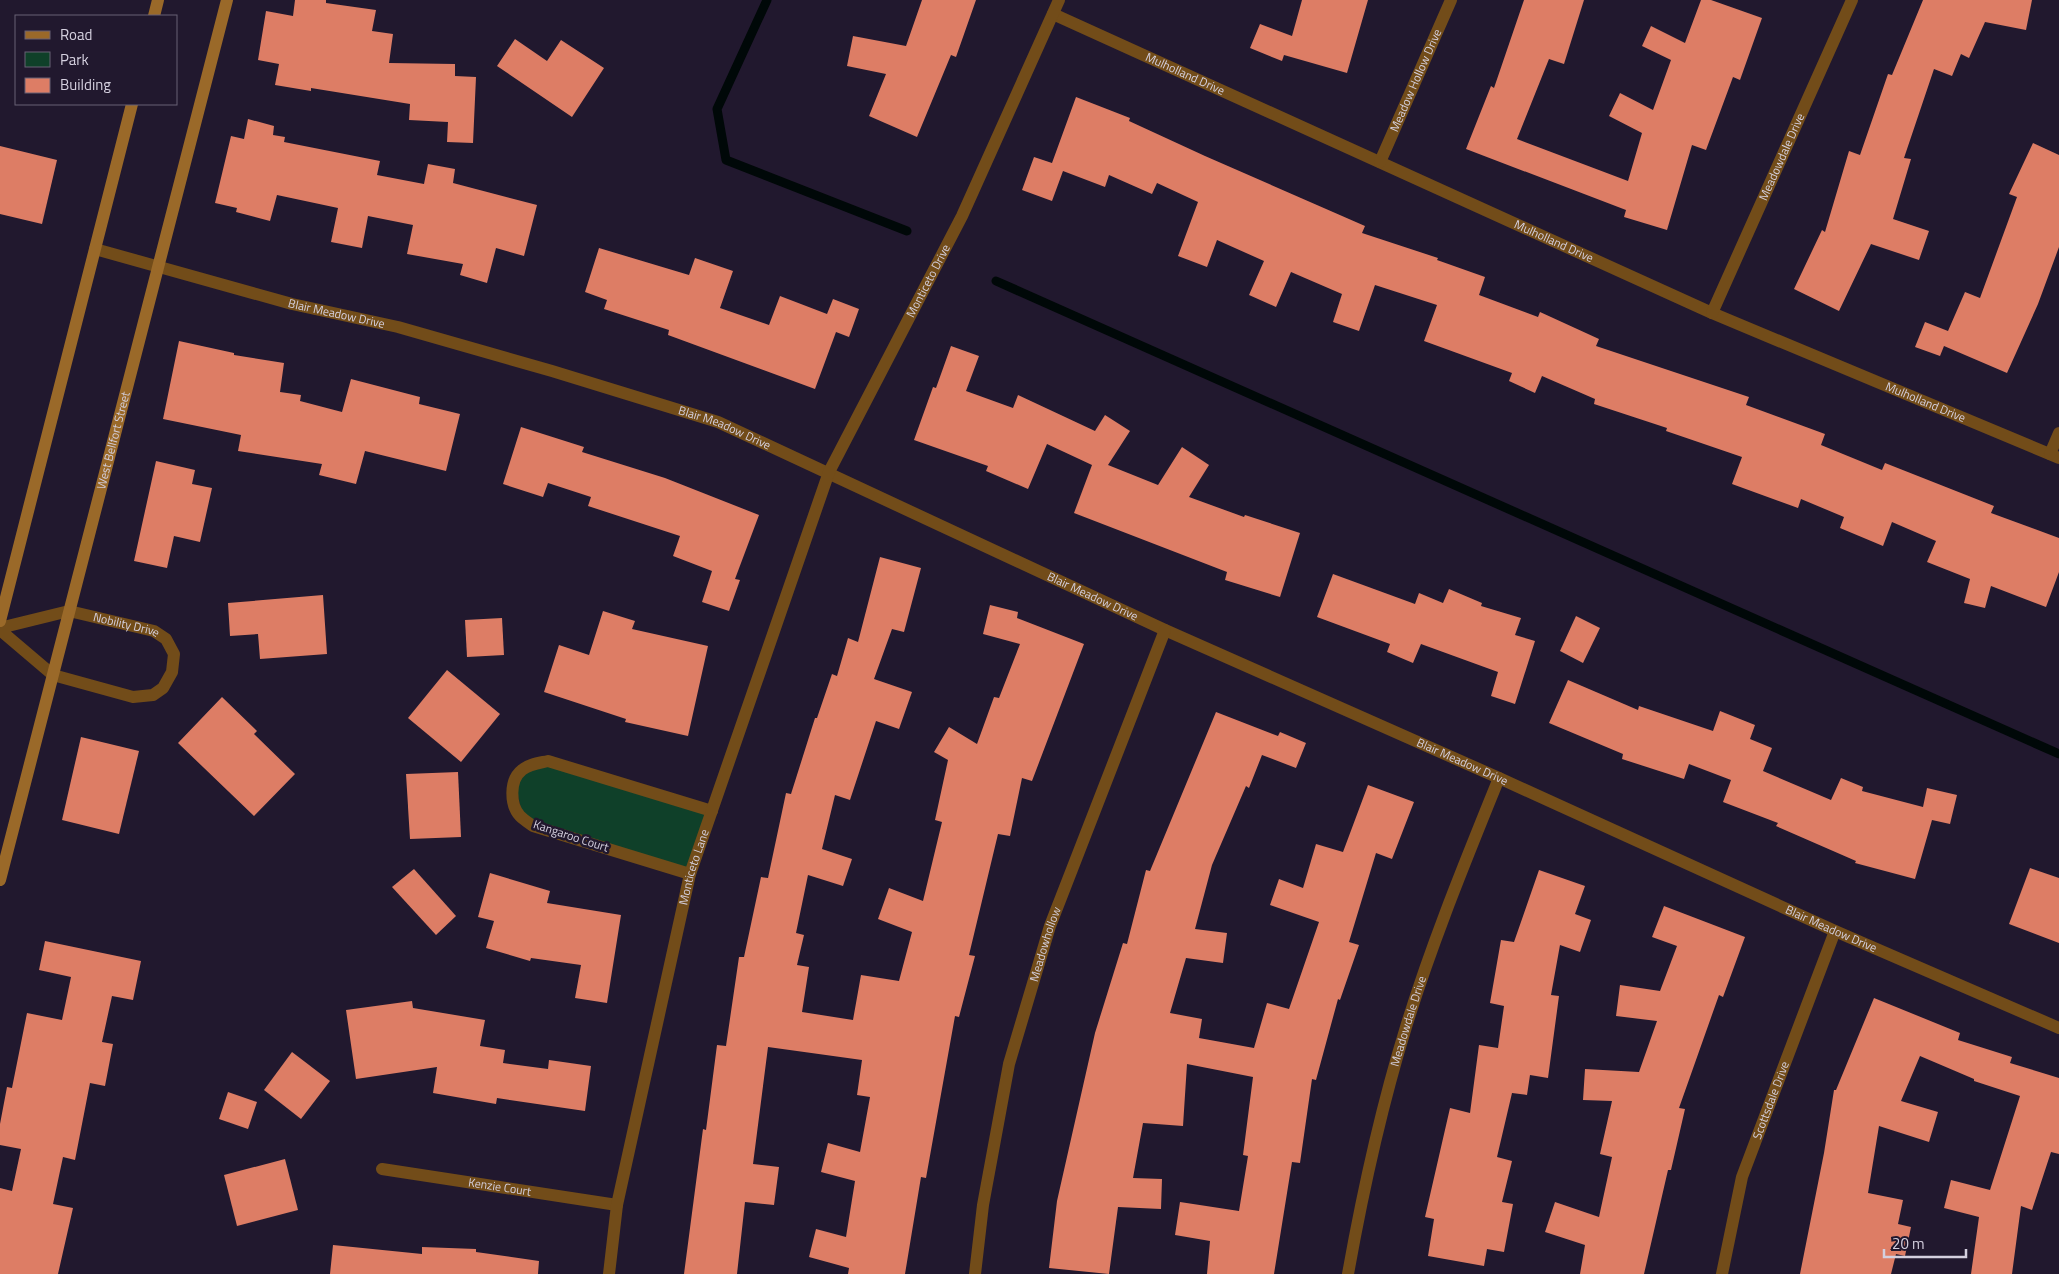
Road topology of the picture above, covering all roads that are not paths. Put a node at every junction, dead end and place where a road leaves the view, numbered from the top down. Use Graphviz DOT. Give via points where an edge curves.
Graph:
graph roads {
  1 [pos="158,0"];
  2 [pos="227,0"];
  3 [pos="1059,0"];
  4 [pos="1451,0"];
  5 [pos="1852,0"];
  6 [pos="1053,14"];
  7 [pos="154,15"];
  8 [pos="132,105"];
  9 [pos="1380,162"];
  10 [pos="95,249"];
  11 [pos="158,266"];
  12 [pos="1712,312"];
  13 [pos="2059,433"];
  14 [pos="2054,456"];
  15 [pos="829,472"];
  16 [pos="69,611"];
  17 [pos="0,621"];
  18 [pos="0,629"];
  19 [pos="1165,630"];
  20 [pos="53,675"];
  21 [pos="1500,778"];
  22 [pos="712,811"];
  23 [pos="690,874"];
  24 [pos="0,880"];
  25 [pos="1835,931"];
  26 [pos="2059,1028"];
  27 [pos="382,1169"];
  28 [pos="617,1204"];
  29 [pos="609,1274"];
  30 [pos="975,1274"];
  31 [pos="1348,1274"];
  32 [pos="1722,1274"];
  1 -- 7 [label="main road"];
  2 -- 11 [label="main road, West Bellfort Street"];
  3 -- 6 [label="street"];
  4 -- 9 [label="street, Meadow Hollow Drive"];
  5 -- 12 [label="street, Meadowdale Drive"];
  6 -- 9 [label="street, Mulholland Drive"];
  6 -- 15 [label="street, Monticeto Drive" via="962,216"];
  8 -- 10 [label="main road"];
  9 -- 12 [label="street, Mulholland Drive"];
  10 -- 11 [label="street, Blair Meadow Drive"];
  10 -- 17 [label="main road"];
  11 -- 15 [label="street, Blair Meadow Drive" via="292,304 398,327 718,422"];
  11 -- 16 [label="main road, West Bellfort Street"];
  12 -- 14 [label="street, Mulholland Drive"];
  13 -- 14 [label="street"];
  15 -- 19 [label="street, Blair Meadow Drive"];
  15 -- 22 [label="street, Monticeto Lane"];
  16 -- 18 [label="street, Nobility Drive"];
  16 -- 20 [label="main road, West Bellfort Street"];
  16 -- 20 [label="street, Nobility Drive" via="154,631 166,639 174,654 172,672 163,688 153,695 133,697"];
  18 -- 20 [label="street, Nobility Drive"];
  19 -- 21 [label="street, Blair Meadow Drive"];
  19 -- 30 [label="street, Meadowhollow" via="1050,926 1009,1064 983,1205"];
  20 -- 24 [label="main road, West Bellfort Street"];
  21 -- 25 [label="street, Blair Meadow Drive"];
  21 -- 31 [label="street, Meadowdale Drive" via="1451,896 1406,1026 1366,1172"];
  22 -- 23 [label="street, Monticeto Lane"];
  22 -- 23 [label="street, Kangaroo Court" via="548,761 522,770 513,781 512,797 519,815 533,826"];
  23 -- 28 [label="street, Monticeto Lane"];
  25 -- 26 [label="street, Blair Meadow Drive"];
  25 -- 32 [label="street, Scottsdale Drive" via="1742,1177"];
  27 -- 28 [label="street, Kenzie Court"];
  28 -- 29 [label="street, Monticeto Lane"];
}
